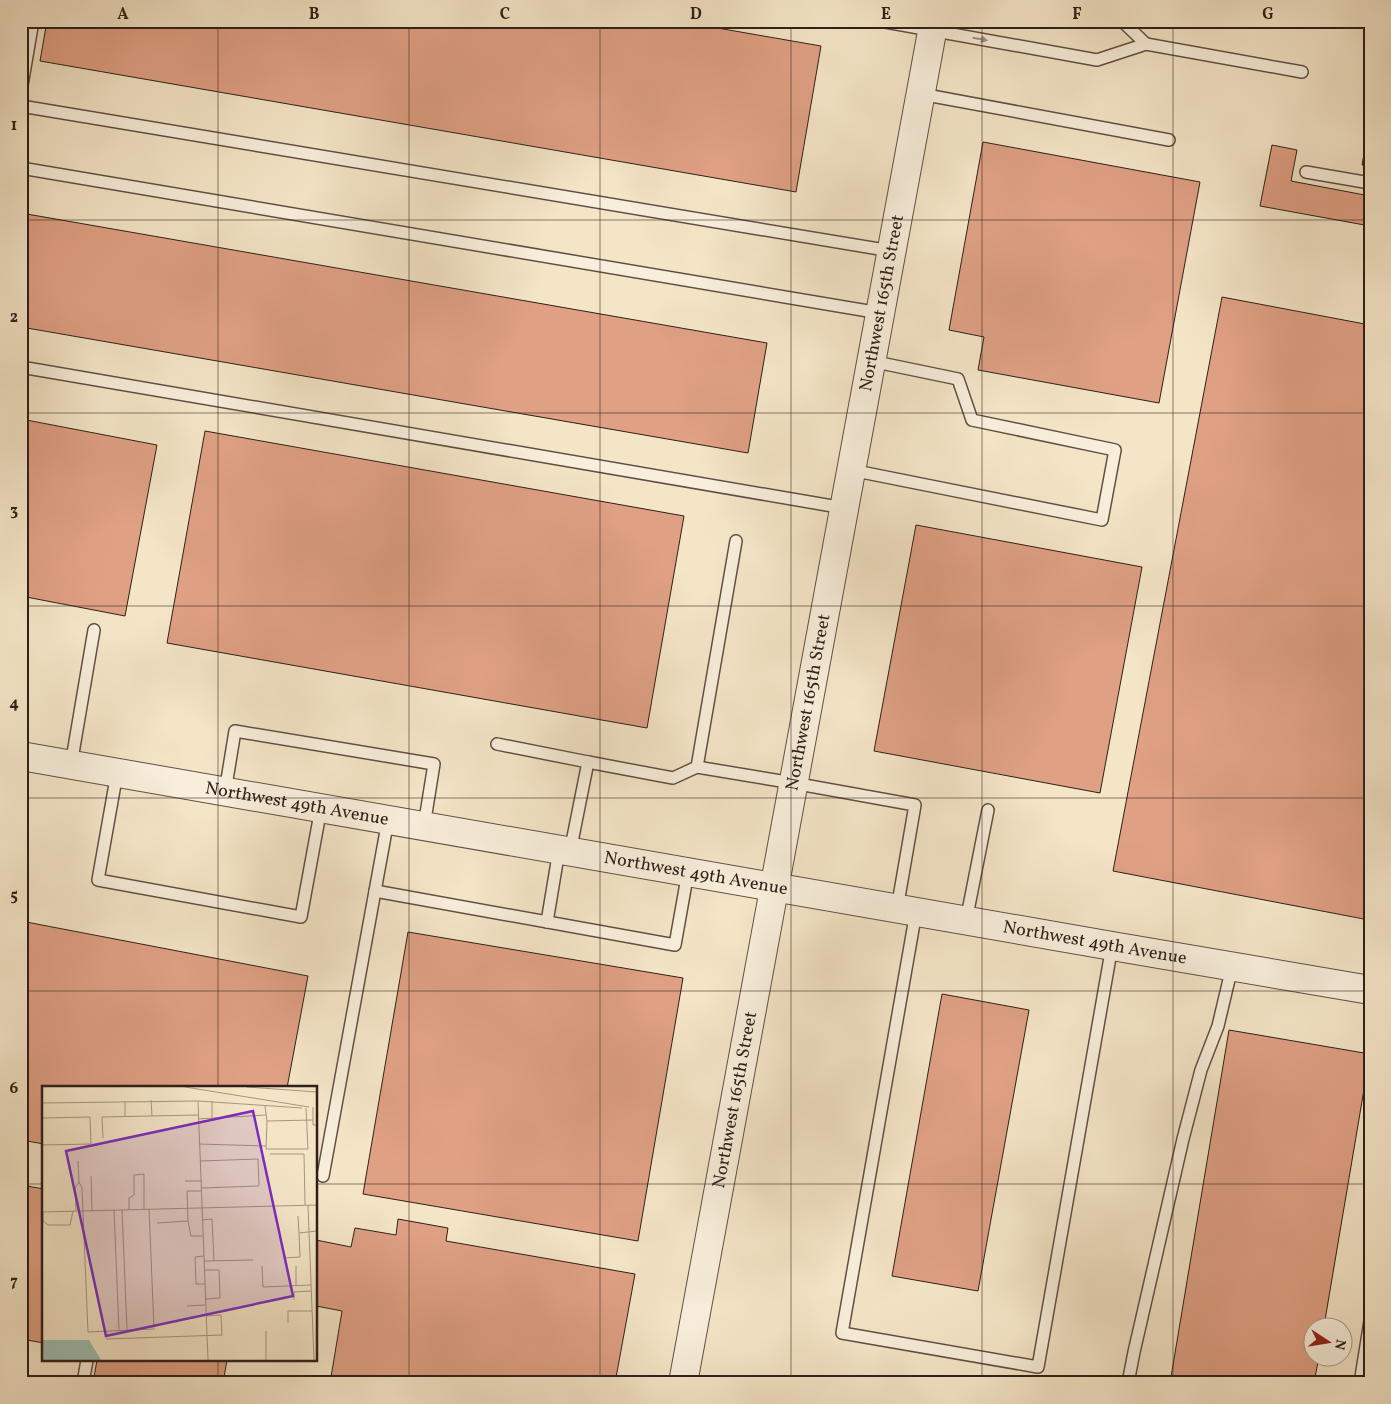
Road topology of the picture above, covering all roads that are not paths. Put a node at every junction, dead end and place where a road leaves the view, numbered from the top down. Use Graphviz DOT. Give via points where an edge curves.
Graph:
graph roads {
  1 [pos="33,21"];
  2 [pos="880,21"];
  3 [pos="1122,21"];
  4 [pos="933,26"];
  5 [pos="1146,44"];
  6 [pos="1302,72"];
  7 [pos="21,92"];
  8 [pos="921,94"];
  9 [pos="21,106"];
  10 [pos="1169,140"];
  11 [pos="21,168"];
  12 [pos="1306,172"];
  13 [pos="1370,183"];
  14 [pos="891,251"];
  15 [pos="880,313"];
  16 [pos="871,361"];
  17 [pos="21,367"];
  18 [pos="851,470"];
  19 [pos="844,508"];
  20 [pos="736,541"];
  21 [pos="94,630"];
  22 [pos="497,744"];
  23 [pos="21,756"];
  24 [pos="588,762"];
  25 [pos="71,765"];
  26 [pos="697,767"];
  27 [pos="117,773"];
  28 [pos="794,783"];
  29 [pos="225,792"];
  30 [pos="321,808"];
  31 [pos="988,810"];
  32 [pos="388,820"];
  33 [pos="424,826"];
  34 [pos="565,851"];
  35 [pos="688,872"];
  36 [pos="774,887"];
  37 [pos="375,891"];
  38 [pos="906,910"];
  39 [pos="966,921"];
  40 [pos="547,922"];
  41 [pos="1112,946"];
  42 [pos="1232,967"];
  43 [pos="1370,990"];
  44 [pos="324,1176"];
  45 [pos="1370,1321"];
  46 [pos="87,1362"];
  47 [pos="83,1383"];
  48 [pos="682,1383"];
  49 [pos="1128,1383"];
  50 [pos="1360,1383"];
  1 -- 7 [label="lane"];
  2 -- 4 [label="lane"];
  3 -- 5 [label="lane"];
  4 -- 5 [label="lane, one-way" via="1097,60"];
  4 -- 8 [label="street, Northwest 165th Street"];
  5 -- 6 [label="lane"];
  8 -- 10 [label="lane"];
  8 -- 14 [label="street, Northwest 165th Street"];
  9 -- 14 [label="lane"];
  11 -- 15 [label="lane"];
  12 -- 13 [label="lane"];
  14 -- 15 [label="street, Northwest 165th Street"];
  15 -- 16 [label="street, Northwest 165th Street"];
  16 -- 18 [label="street, Northwest 165th Street"];
  16 -- 18 [label="lane" via="958,378 972,420 1115,450 1102,520"];
  17 -- 19 [label="lane"];
  18 -- 19 [label="street, Northwest 165th Street"];
  19 -- 28 [label="street, Northwest 165th Street"];
  20 -- 26 [label="lane"];
  21 -- 25 [label="lane"];
  22 -- 24 [label="lane"];
  23 -- 25 [label="street, Northwest 49th Avenue"];
  24 -- 26 [label="lane" via="673,778"];
  24 -- 34 [label="lane"];
  25 -- 27 [label="street, Northwest 49th Avenue"];
  26 -- 28 [label="lane"];
  27 -- 29 [label="street, Northwest 49th Avenue"];
  27 -- 30 [label="lane" via="98,880 301,917"];
  28 -- 36 [label="street, Northwest 165th Street"];
  28 -- 38 [label="lane" via="915,805"];
  29 -- 30 [label="street, Northwest 49th Avenue"];
  29 -- 33 [label="lane" via="235,732 434,764"];
  30 -- 32 [label="street, Northwest 49th Avenue"];
  31 -- 39 [label="lane"];
  32 -- 33 [label="street, Northwest 49th Avenue"];
  32 -- 37 [label="lane"];
  33 -- 34 [label="street, Northwest 49th Avenue"];
  34 -- 35 [label="street, Northwest 49th Avenue"];
  34 -- 40 [label="lane"];
  35 -- 36 [label="street, Northwest 49th Avenue"];
  35 -- 40 [label="lane" via="675,945"];
  36 -- 38 [label="street, Northwest 49th Avenue"];
  36 -- 48 [label="street, Northwest 165th Street"];
  37 -- 40 [label="lane"];
  37 -- 44 [label="lane"];
  38 -- 39 [label="street, Northwest 49th Avenue"];
  38 -- 41 [label="lane" via="842,1333 1038,1367"];
  39 -- 41 [label="street, Northwest 49th Avenue"];
  41 -- 42 [label="street, Northwest 49th Avenue"];
  42 -- 43 [label="street, Northwest 49th Avenue"];
  42 -- 49 [label="lane" via="1218,1026 1183,1139"];
  45 -- 50 [label="lane"];
  46 -- 47 [label="lane"];
}
